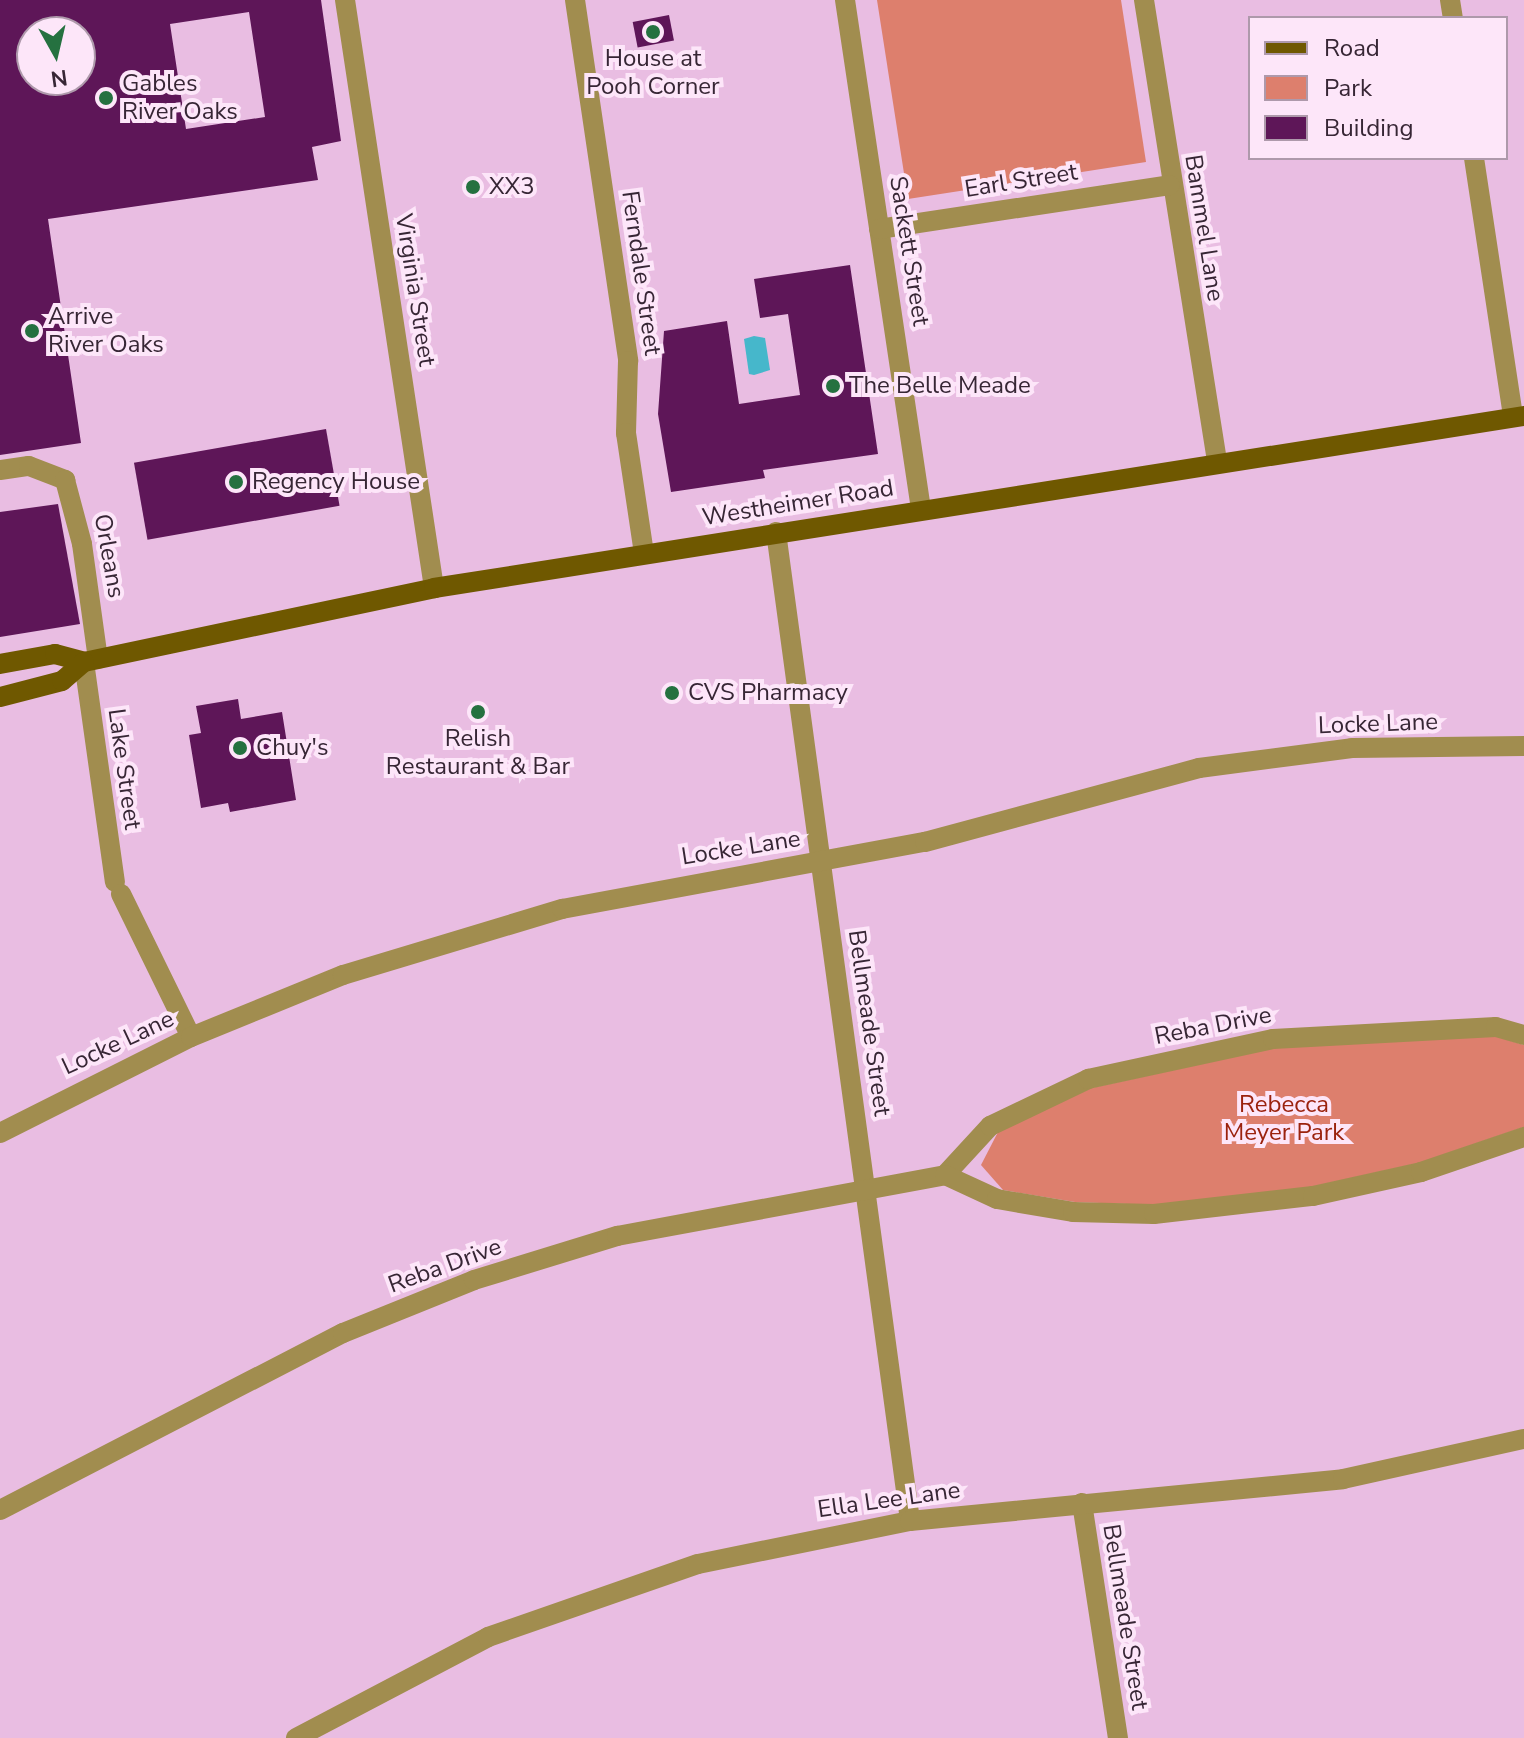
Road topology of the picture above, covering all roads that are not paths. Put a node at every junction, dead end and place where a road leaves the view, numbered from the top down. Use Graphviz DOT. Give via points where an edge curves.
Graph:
graph roads {
  1 [pos="345,0"];
  2 [pos="575,0"];
  3 [pos="845,0"];
  4 [pos="1144,0"];
  5 [pos="1474,160"];
  6 [pos="1170,185"];
  7 [pos="879,229"];
  8 [pos="1519,417"];
  9 [pos="1217,463"];
  10 [pos="0,470"];
  11 [pos="921,509"];
  12 [pos="776,532"];
  13 [pos="644,554"];
  14 [pos="434,588"];
  15 [pos="91,661"];
  16 [pos="0,664"];
  17 [pos="0,697"];
  18 [pos="1524,746"];
  19 [pos="821,861"];
  20 [pos="1524,1035"];
  21 [pos="191,1037"];
  22 [pos="0,1133"];
  23 [pos="1524,1137"];
  24 [pos="945,1175"];
  25 [pos="865,1188"];
  26 [pos="1524,1439"];
  27 [pos="1082,1503"];
  28 [pos="0,1510"];
  29 [pos="910,1521"];
  30 [pos="296,1738"];
  31 [pos="1118,1738"];
  1 -- 14 [label="street, Virginia Street"];
  2 -- 13 [label="street, Ferndale Street" via="621,299 628,361 626,433"];
  3 -- 7 [label="street, Sackett Street"];
  4 -- 6 [label="street, Bammel Lane"];
  5 -- 8 [label="street"];
  6 -- 7 [label="street, Earl Street"];
  6 -- 9 [label="street, Bammel Lane"];
  7 -- 11 [label="street, Sackett Street"];
  8 -- 9 [label="main road, Westheimer Road"];
  9 -- 11 [label="main road, Westheimer Road"];
  10 -- 15 [label="street, Orleans" via="51,469 65,480 77,519"];
  11 -- 12 [label="main road, Westheimer Road"];
  12 -- 13 [label="main road, Westheimer Road"];
  12 -- 19 [label="street, Bellmeade Street"];
  13 -- 14 [label="main road, Westheimer Road"];
  14 -- 15 [label="main road, Westheimer Road"];
  15 -- 16 [label="main road, Westheimer Road" via="55,654"];
  15 -- 17 [label="main road, Westheimer Road" via="62,681"];
  15 -- 21 [label="street, Lake Street" via="118,888"];
  18 -- 19 [label="street, Locke Lane" via="1352,748 1199,768 925,842"];
  19 -- 21 [label="street, Locke Lane" via="668,886 447,941"];
  19 -- 25 [label="street, Bellmeade Street"];
  20 -- 24 [label="street, Reba Drive" via="1496,1027 1273,1039 1088,1079 990,1126"];
  21 -- 22 [label="street, Locke Lane"];
  23 -- 24 [label="street" via="1421,1172 1313,1196 1154,1214 1073,1212 997,1199"];
  24 -- 25 [label="street, Reba Drive"];
  25 -- 28 [label="street, Reba Drive" via="617,1236 474,1280 343,1333"];
  25 -- 29 [label="street, Bellmeade Street"];
  26 -- 27 [label="street, Ella Lee Lane" via="1282,1488"];
  27 -- 29 [label="street, Ella Lee Lane"];
  27 -- 31 [label="street, Bellmeade Street"];
  29 -- 30 [label="street, Ella Lee Lane" via="698,1564 543,1615 401,1679"];
}
